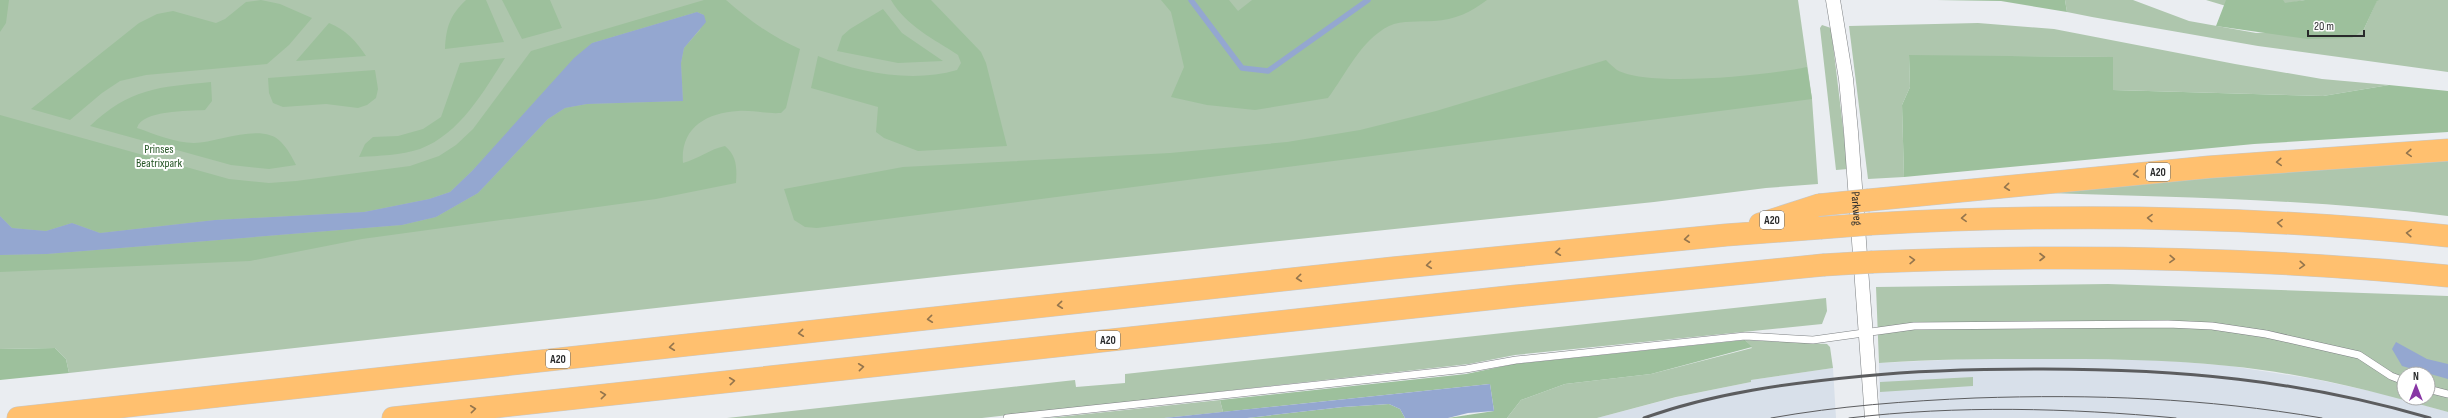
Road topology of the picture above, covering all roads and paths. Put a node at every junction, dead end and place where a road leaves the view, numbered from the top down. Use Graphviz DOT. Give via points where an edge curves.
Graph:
graph roads {
  1 [pos="1833,0"];
  2 [pos="2448,150"];
  3 [pos="1726,235"];
  4 [pos="2448,236"];
  5 [pos="2448,276"];
  6 [pos="1866,332"];
  7 [pos="2396,378"];
  8 [pos="2436,391"];
  9 [pos="2448,394"];
  10 [pos="18,418"];
  11 [pos="393,418"];
  12 [pos="1007,418"];
  13 [pos="1872,418"];
  1 -- 6 [label="street, Parkweg" via="1846,78"];
  2 -- 3 [label="highway, A20, one-way, bridge" via="2210,167 1819,205"];
  4 -- 3 [label="highway, A20, one-way, bridge" via="2216,219 1976,218"];
  3 -- 10 [label="highway, A20, one-way" via="1386,269"];
  11 -- 5 [label="highway, A20, one-way, bridge" via="1823,265 1982,257 2096,257 2226,260"];
  6 -- 7 [label="lane" via="1914,326 2212,326 2266,334 2359,355"];
  6 -- 12 [label="lane" via="1812,340 1745,336"];
  6 -- 13 [label="street, Parkweg"];
  8 -- 9 [label="lane"];
}
